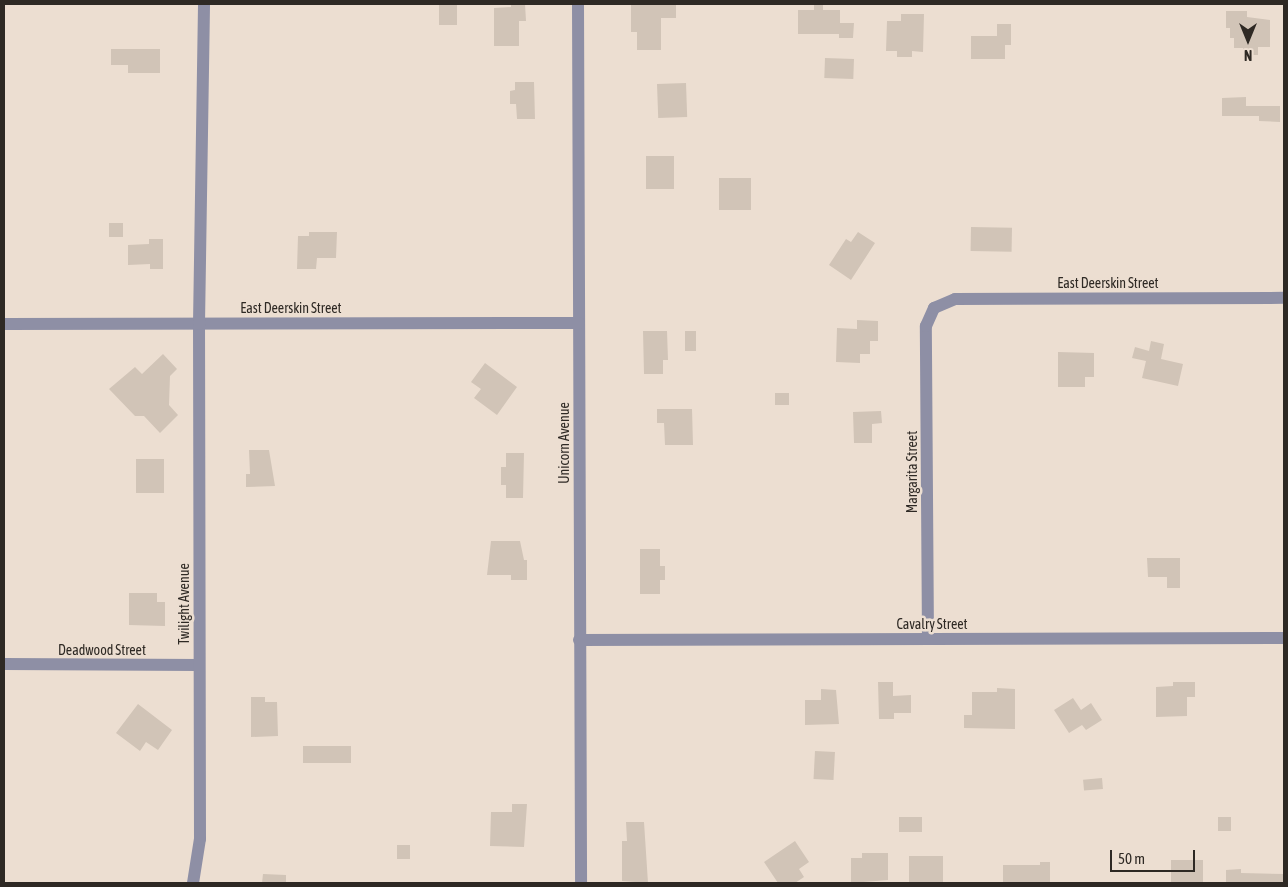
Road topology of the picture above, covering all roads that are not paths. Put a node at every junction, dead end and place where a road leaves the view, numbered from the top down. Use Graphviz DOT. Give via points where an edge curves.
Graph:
graph roads {
  1 [pos="204,4"];
  2 [pos="578,4"];
  3 [pos="1284,298"];
  4 [pos="934,308"];
  5 [pos="579,323"];
  6 [pos="4,324"];
  7 [pos="199,324"];
  8 [pos="1284,638"];
  9 [pos="928,639"];
  10 [pos="580,640"];
  11 [pos="4,664"];
  12 [pos="199,665"];
  13 [pos="193,883"];
  14 [pos="582,883"];
  1 -- 7 [label="street, Twilight Avenue"];
  2 -- 5 [label="street, Unicorn Avenue"];
  3 -- 4 [label="street, East Deerskin Street" via="955,299"];
  4 -- 9 [label="street, Margarita Street" via="926,326"];
  5 -- 7 [label="street, East Deerskin Street"];
  5 -- 10 [label="street, Unicorn Avenue"];
  6 -- 7 [label="street, East Deerskin Street"];
  7 -- 12 [label="street, Twilight Avenue"];
  8 -- 9 [label="street, Cavalry Street"];
  9 -- 10 [label="street, Cavalry Street"];
  10 -- 14 [label="street, Unicorn Avenue"];
  11 -- 12 [label="street, Deadwood Street"];
  12 -- 13 [label="street, Twilight Avenue" via="200,839"];
}
